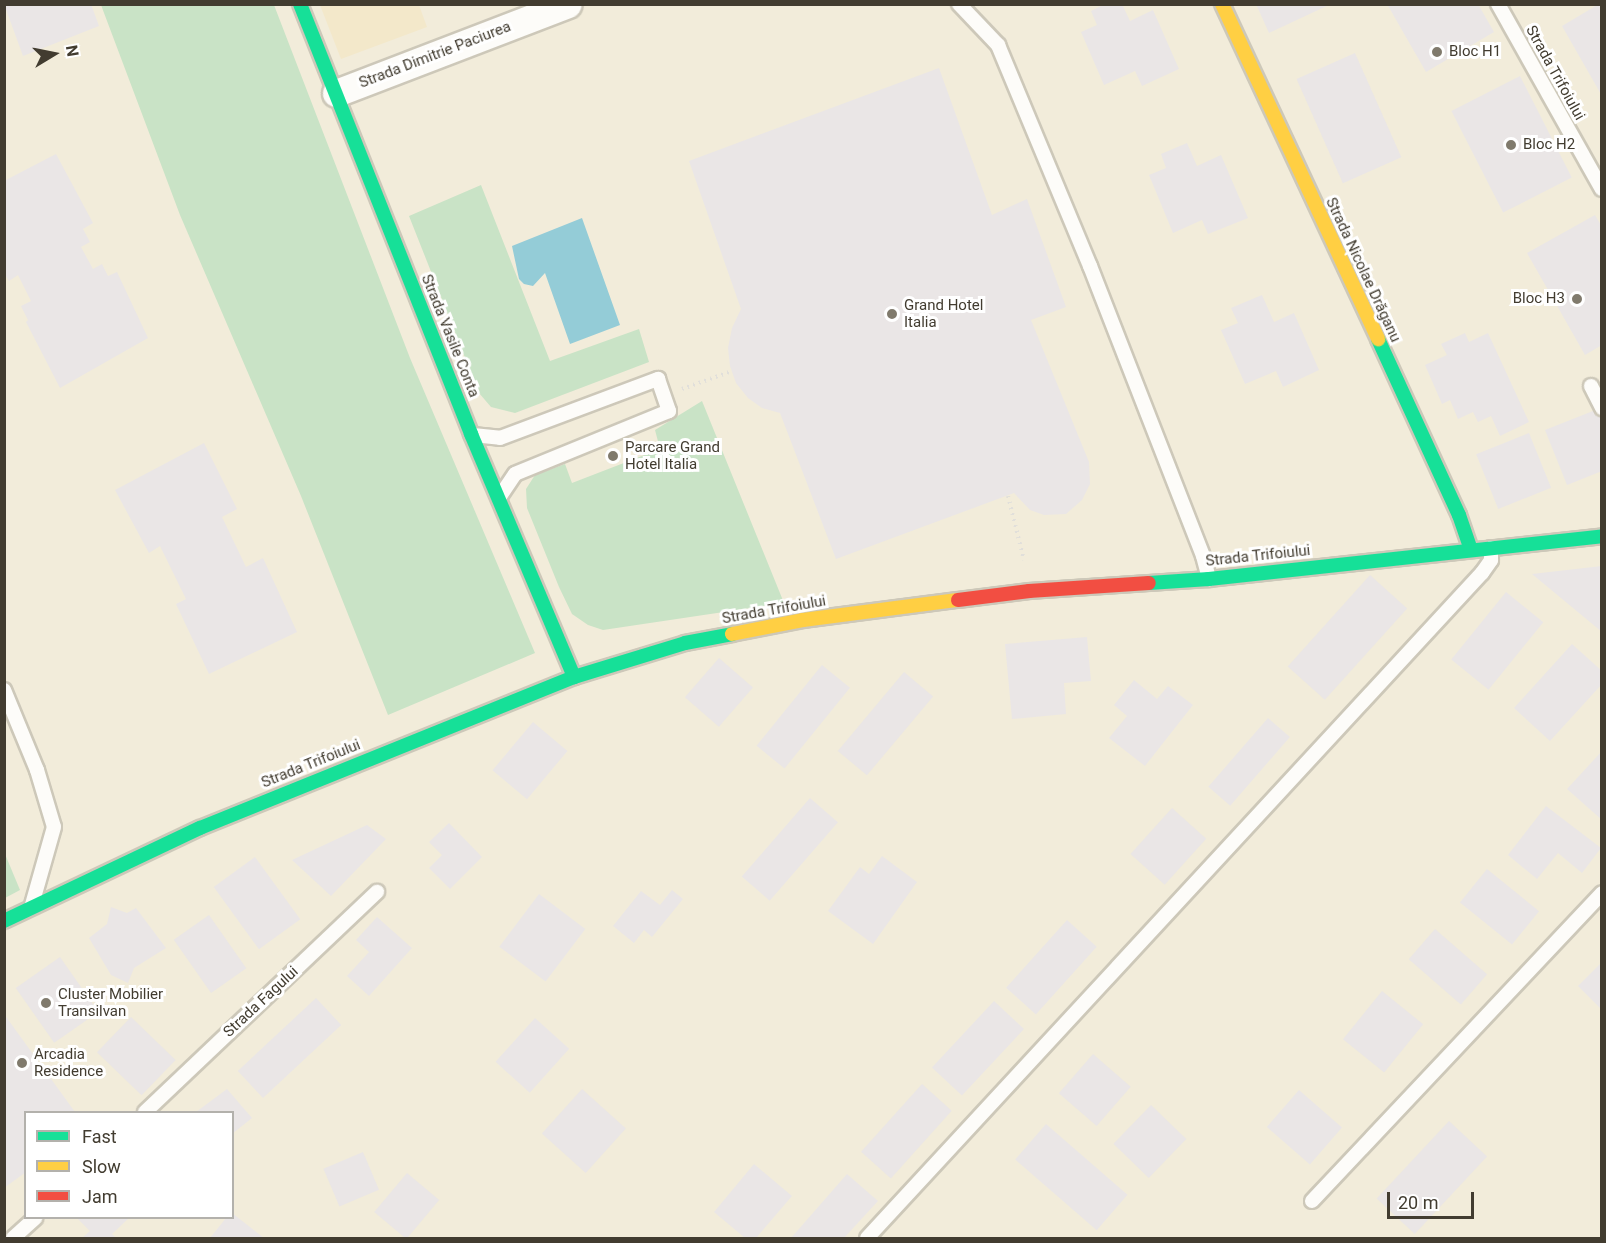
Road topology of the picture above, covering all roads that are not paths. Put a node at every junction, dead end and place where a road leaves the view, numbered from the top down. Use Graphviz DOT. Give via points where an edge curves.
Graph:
graph roads {
  1 [pos="300,4"];
  2 [pos="568,4"];
  3 [pos="959,4"];
  4 [pos="1222,4"];
  5 [pos="1498,4"];
  6 [pos="336,93"];
  7 [pos="1602,189"];
  8 [pos="1591,386"];
  9 [pos="1602,408"];
  10 [pos="471,434"];
  11 [pos="499,499"];
  12 [pos="1602,536"];
  13 [pos="1491,548"];
  14 [pos="1471,550"];
  15 [pos="1209,579"];
  16 [pos="574,677"];
  17 [pos="4,690"];
  18 [pos="377,892"];
  19 [pos="1602,893"];
  20 [pos="32,907"];
  21 [pos="4,921"];
  22 [pos="147,1111"];
  23 [pos="1312,1201"];
  24 [pos="34,1219"];
  25 [pos="13,1239"];
  26 [pos="867,1239"];
  1 -- 6 [label="street, Strada Vasile Conta"];
  2 -- 6 [label="street, Strada Dimitrie Paciurea"];
  3 -- 15 [label="lane" via="998,45 1090,266"];
  4 -- 14 [label="street, Strada Nicolae Drăganu" via="1460,515"];
  5 -- 7 [label="lane, Strada Trifoiului"];
  6 -- 10 [label="street, Strada Vasile Conta"];
  8 -- 9 [label="lane"];
  10 -- 11 [label="street, Strada Vasile Conta"];
  10 -- 11 [label="lane" via="500,438 658,379 669,411 515,474"];
  11 -- 16 [label="street, Strada Vasile Conta"];
  12 -- 13 [label="street, Strada Trifoiului"];
  13 -- 14 [label="street, Strada Trifoiului"];
  13 -- 26 [label="lane" via="1491,560 1482,573"];
  14 -- 15 [label="street, Strada Trifoiului"];
  15 -- 16 [label="street, Strada Trifoiului" via="1029,591 803,620 729,633"];
  16 -- 20 [label="street, Strada Trifoiului" via="200,828"];
  17 -- 20 [label="lane" via="37,770 54,827"];
  18 -- 22 [label="lane, Strada Fagului"];
  19 -- 23 [label="lane"];
  20 -- 21 [label="street, Strada Trifoiului"];
  24 -- 25 [label="lane"];
}
